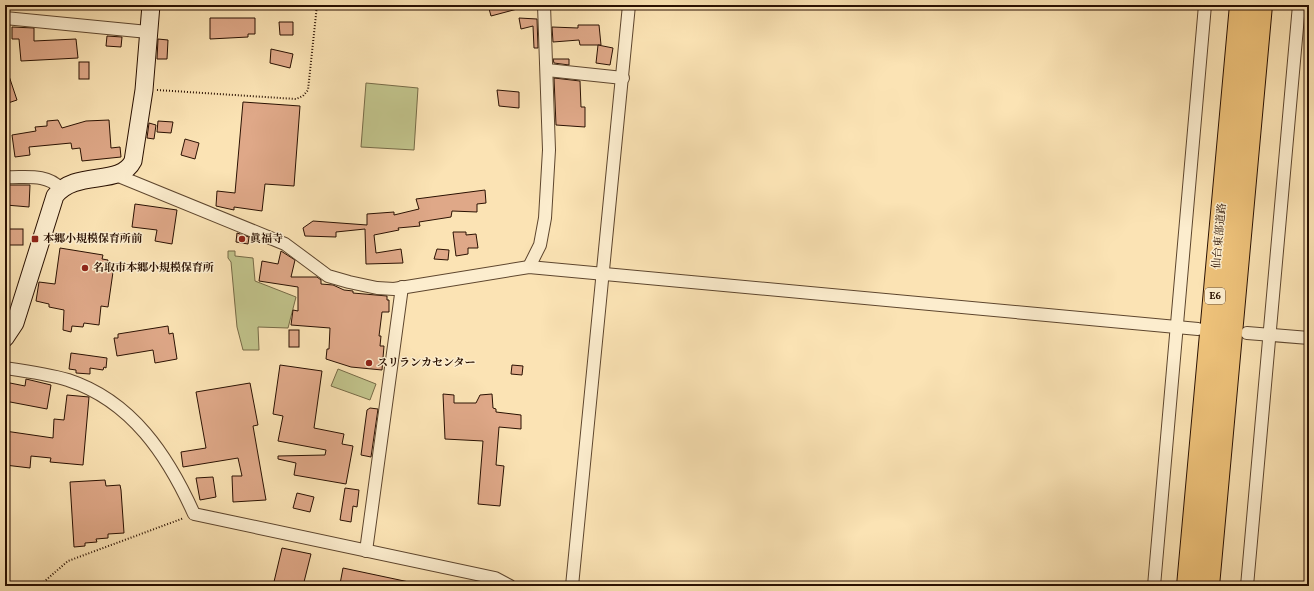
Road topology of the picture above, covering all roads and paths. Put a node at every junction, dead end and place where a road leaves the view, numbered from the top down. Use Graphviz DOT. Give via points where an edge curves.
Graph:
graph roads {
  1 [pos="151,5"];
  2 [pos="316,5"];
  3 [pos="544,5"];
  4 [pos="629,5"];
  5 [pos="1205,5"];
  6 [pos="1241,5"];
  7 [pos="1261,5"];
  8 [pos="1299,5"];
  9 [pos="5,18"];
  10 [pos="148,32"];
  11 [pos="547,70"];
  12 [pos="623,78"];
  13 [pos="144,90"];
  14 [pos="116,175"];
  15 [pos="5,178"];
  16 [pos="60,188"];
  17 [pos="529,267"];
  18 [pos="603,275"];
  19 [pos="402,287"];
  20 [pos="1176,327"];
  21 [pos="1198,329"];
  22 [pos="1247,333"];
  23 [pos="1270,335"];
  24 [pos="5,338"];
  25 [pos="1309,338"];
  26 [pos="5,368"];
  27 [pos="194,514"];
  28 [pos="366,551"];
  29 [pos="39,586"];
  30 [pos="510,586"];
  31 [pos="572,586"];
  32 [pos="1154,586"];
  33 [pos="1188,586"];
  34 [pos="1208,586"];
  35 [pos="1247,586"];
  1 -- 10 [label="street"];
  2 -- 13 [label="path" via="308,90 303,96 296,99"];
  3 -- 11 [label="street"];
  4 -- 12 [label="street"];
  5 -- 20 [label="street"];
  6 -- 33 [label="highway, 仙台東部道路 / E6"];
  7 -- 34 [label="highway, 仙台東部道路 / E6"];
  8 -- 23 [label="street"];
  9 -- 10 [label="street"];
  10 -- 13 [label="street"];
  11 -- 12 [label="street"];
  11 -- 17 [label="street" via="549,150 545,218 540,245"];
  12 -- 18 [label="street"];
  13 -- 14 [label="street" via="133,161 126,170"];
  14 -- 16 [label="street" via="70,182"];
  14 -- 19 [label="street" via="285,244 328,276 377,288"];
  15 -- 16 [label="street" via="45,178 54,181"];
  16 -- 24 [label="street" via="55,196 15,323"];
  17 -- 18 [label="street"];
  17 -- 19 [label="street"];
  18 -- 20 [label="street"];
  18 -- 31 [label="street"];
  19 -- 28 [label="street"];
  20 -- 21 [label="street"];
  20 -- 32 [label="street"];
  22 -- 23 [label="street"];
  23 -- 25 [label="street"];
  23 -- 35 [label="street"];
  26 -- 27 [label="street" via="68,380 116,406 158,446"];
  27 -- 28 [label="street"];
  27 -- 29 [label="path" via="68,561"];
  28 -- 30 [label="street" via="495,578"];
}
